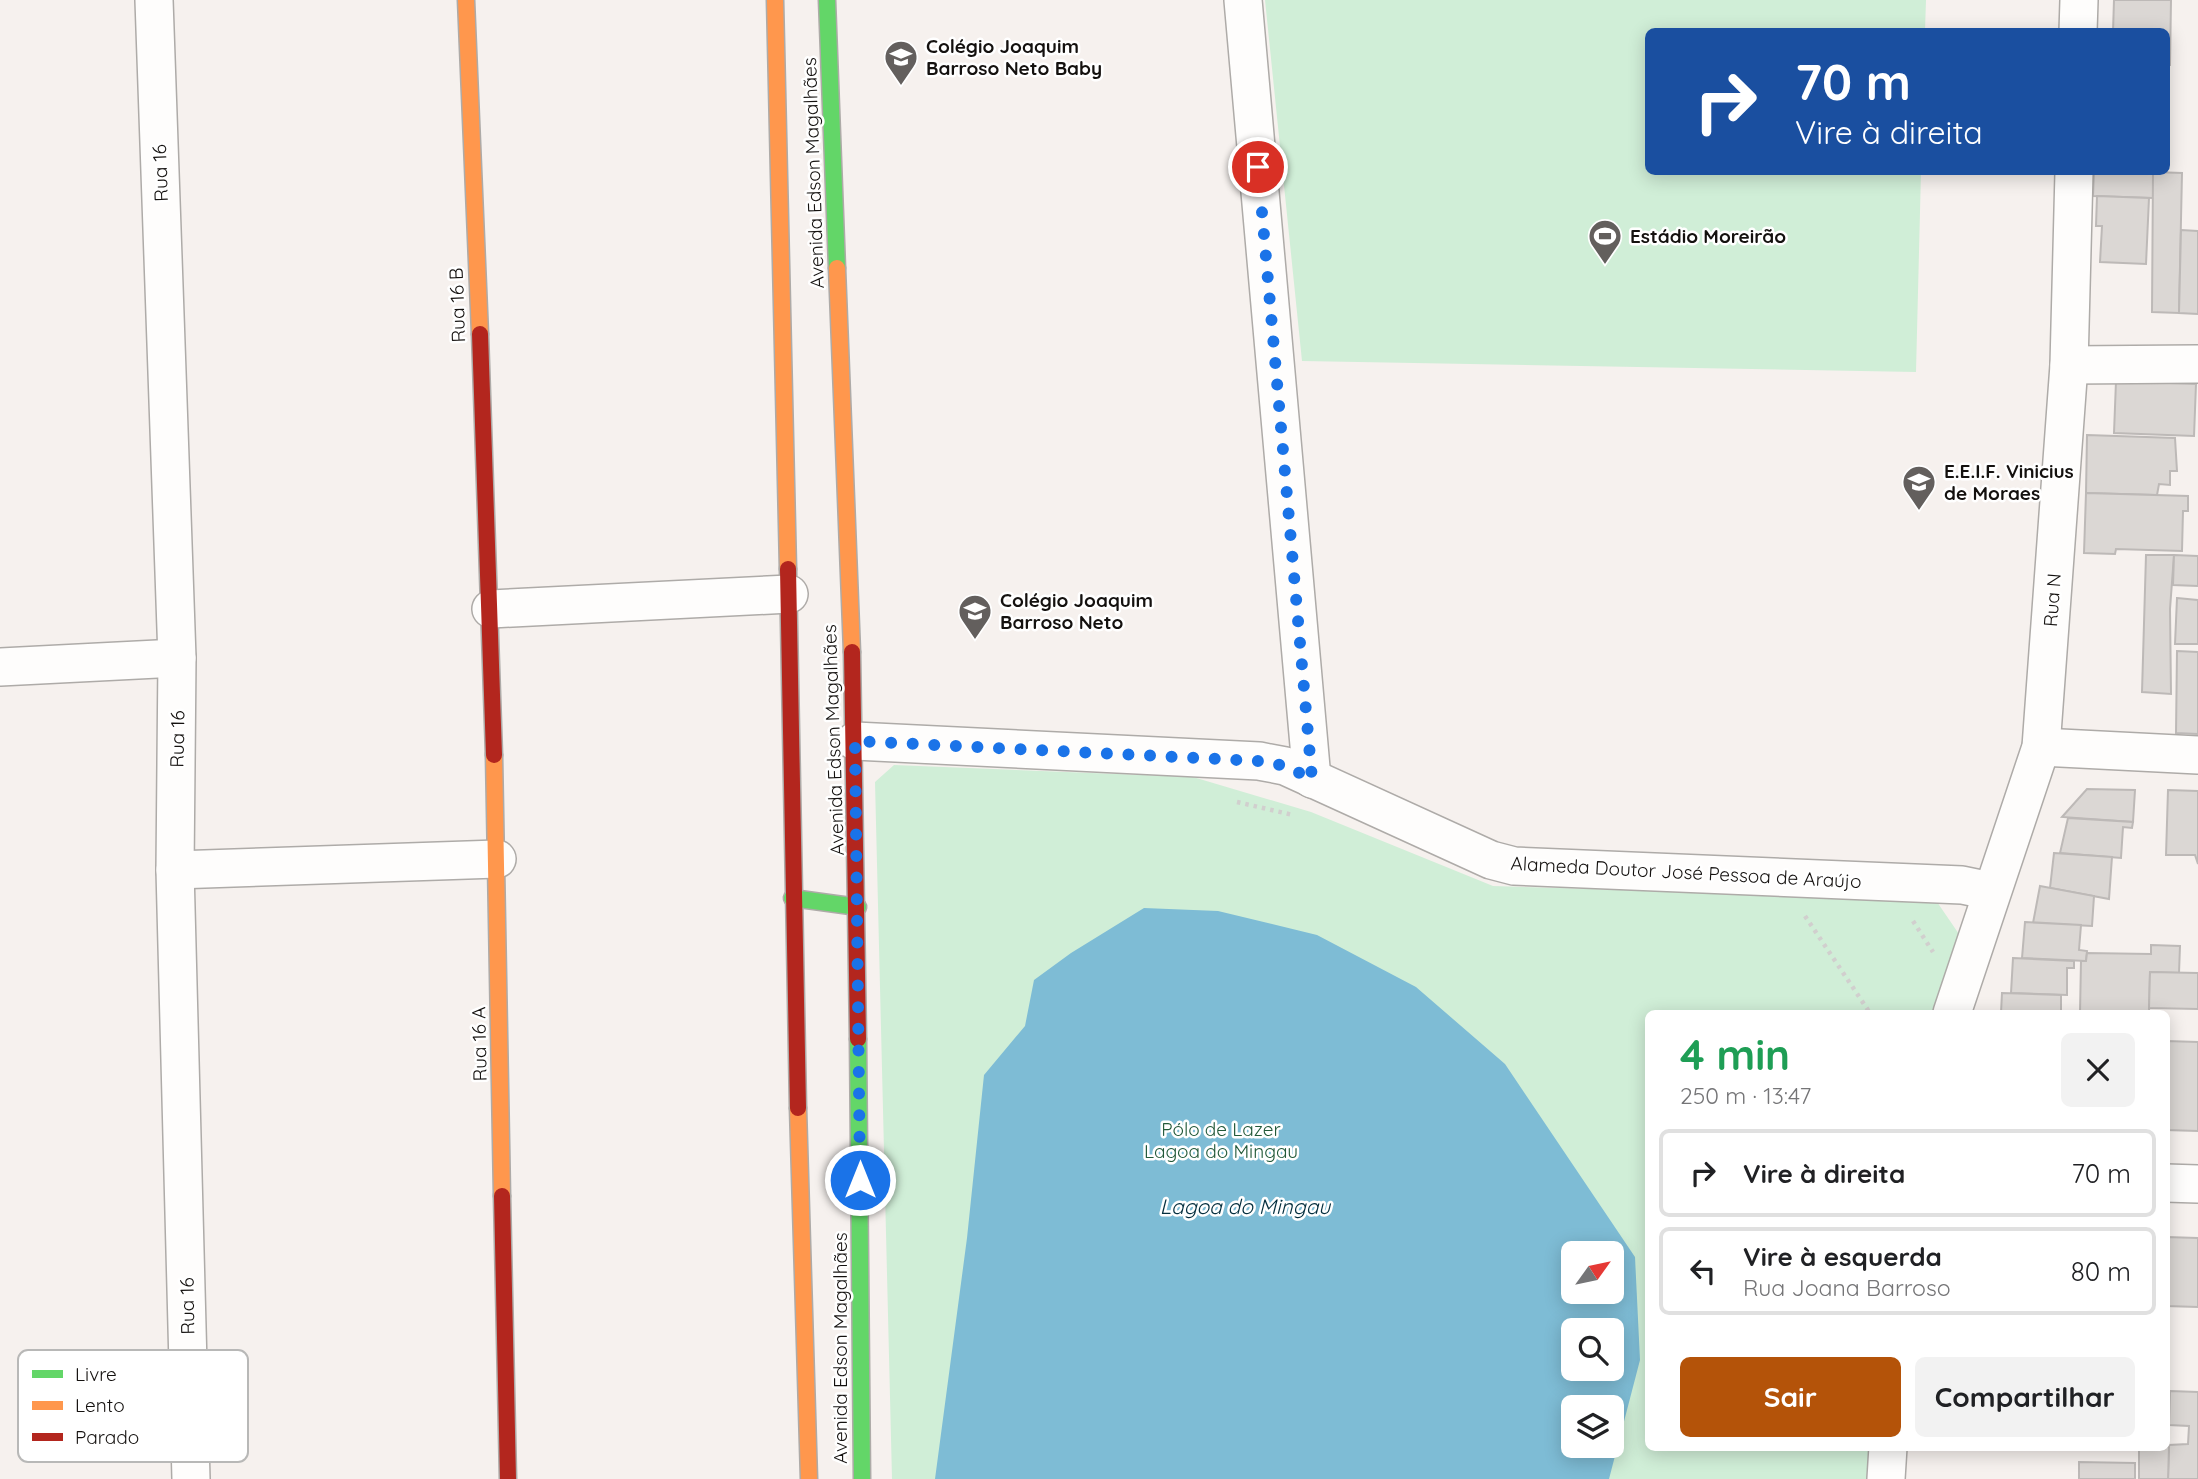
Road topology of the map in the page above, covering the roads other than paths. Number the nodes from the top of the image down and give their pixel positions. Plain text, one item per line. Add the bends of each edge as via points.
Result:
1 (154, 0) edge
2 (466, 0) edge
3 (775, 0) edge
4 (827, 0) edge
5 (1243, 0) edge
6 (2079, 0) edge
7 (2078, 28) edge
8 (2074, 175) edge
9 (2198, 364) edge
10 (2069, 365) junction
11 (789, 594) junction
12 (491, 609) junction
13 (177, 657) junction
14 (0, 667) edge
15 (855, 741) junction
16 (2041, 747) junction
17 (2198, 755) edge
18 (1312, 779) junction
19 (497, 859) junction
20 (175, 870) junction
21 (1991, 891) junction
22 (792, 898) junction
23 (858, 907) junction
24 (1953, 1010) edge
25 (2170, 1183) edge
26 (2198, 1184) edge
27 (188, 1350) edge
28 (1888, 1451) edge
29 (508, 1479) edge
30 (809, 1479) edge
31 (862, 1479) edge
32 (1886, 1479) edge

1 - 13 street, Rua 16
2 - 12 street, Rua 16 B
3 - 11 street, Avenida Edson Magalhães
4 - 15 street, Avenida Edson Magalhães
5 - 18 street
6 - 7 street
8 - 10 street, Rua N
9 - 10 street
10 - 16 street, Rua N
11 - 12 street
11 - 22 street, Avenida Edson Magalhães
12 - 19 street, Rua 16 A
13 - 14 street
13 - 20 street, Rua 16
15 - 18 street, Alameda Doutor José Pessoa de Araújo via 1259,761 1285,766
15 - 23 street, Avenida Edson Magalhães
16 - 17 street
16 - 21 street, Rua N
18 - 21 street, Alameda Doutor José Pessoa de Araújo via 1491,860 1514,866 1962,885
19 - 20 street
19 - 29 street, Rua 16 A
20 - 27 street, Rua 16
21 - 24 street, Rua N
22 - 23 street
22 - 30 street, Avenida Edson Magalhães
23 - 31 street, Avenida Edson Magalhães
25 - 26 street
28 - 32 street

